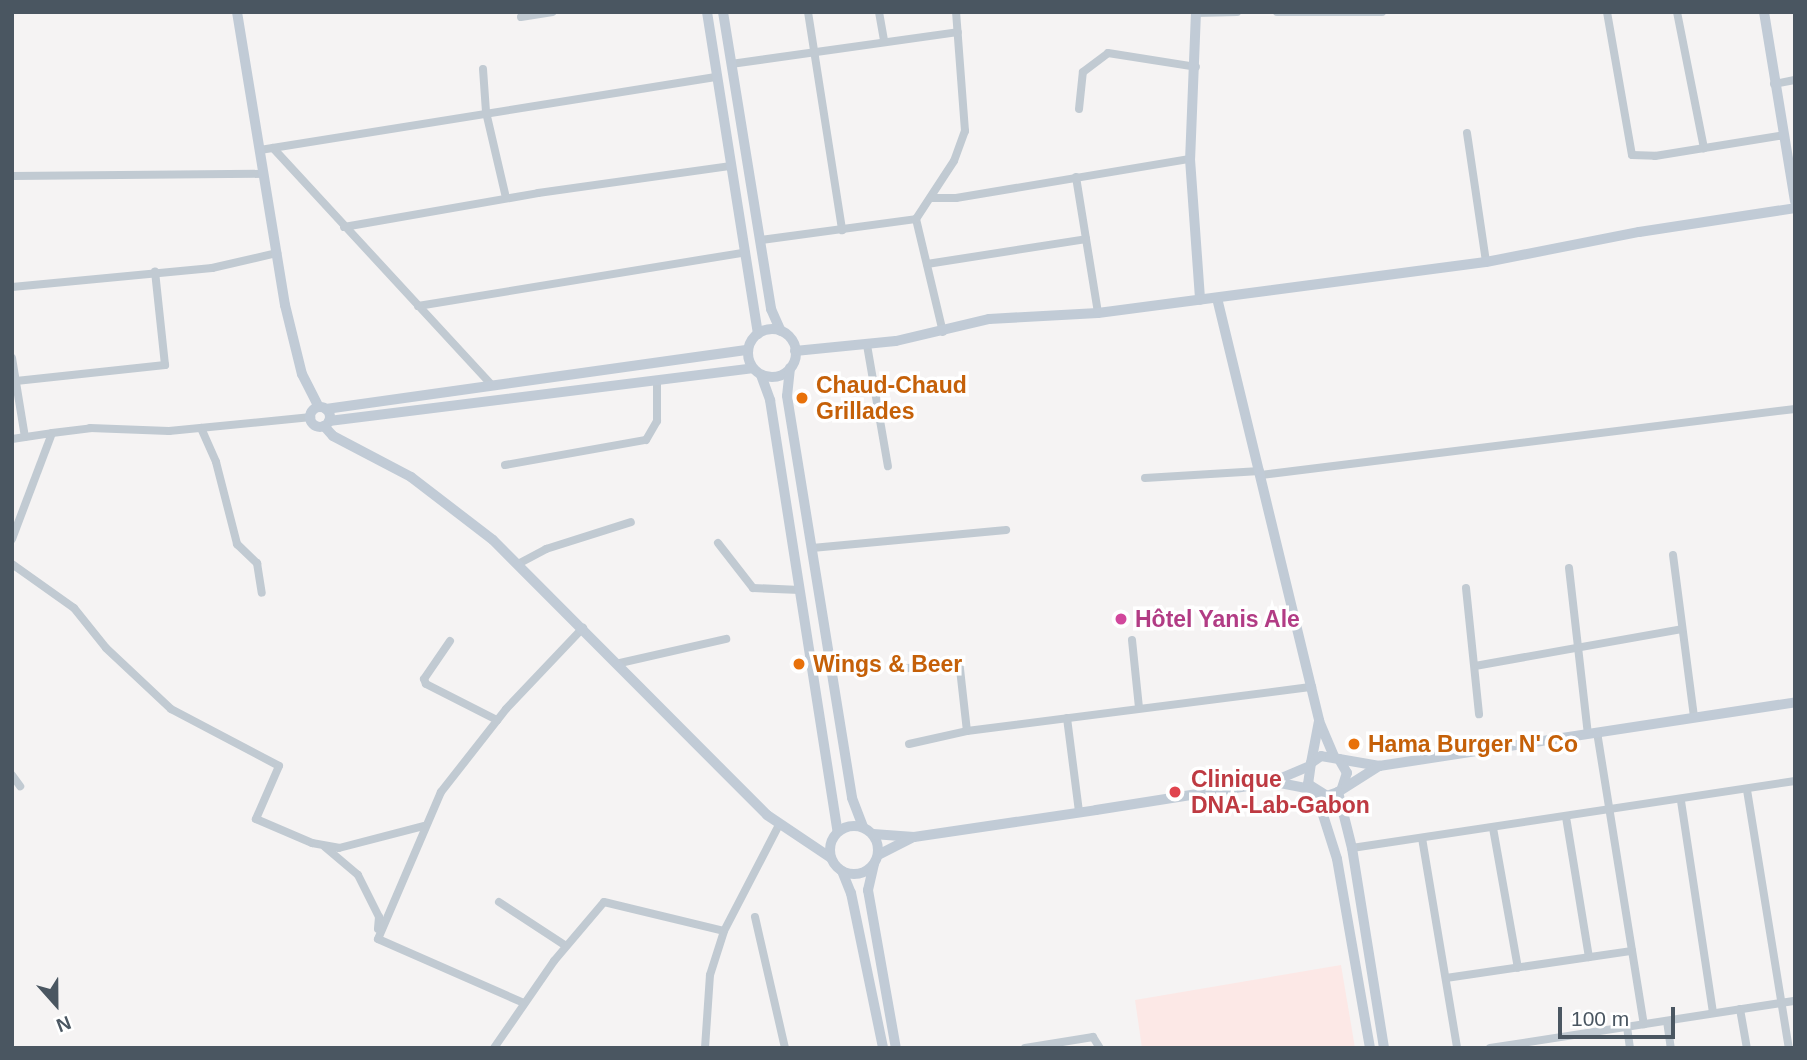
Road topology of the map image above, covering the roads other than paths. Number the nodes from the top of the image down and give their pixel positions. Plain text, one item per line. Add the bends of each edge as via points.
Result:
1 (237, 12) edge
2 (553, 12) edge
3 (706, 12) edge
4 (723, 12) edge
5 (808, 12) edge
6 (879, 12) edge
7 (956, 12) edge
8 (1237, 12) edge
9 (1277, 12) edge
10 (1382, 12) edge
11 (1607, 12) edge
12 (1678, 12) edge
13 (1764, 12) edge
14 (1196, 13) edge
15 (521, 17) dead end
16 (958, 32) junction
17 (884, 41) junction
18 (813, 50) junction
19 (731, 64) junction
20 (1196, 68) junction
21 (483, 69) dead end
22 (717, 77) junction
23 (1795, 80) edge
24 (1774, 84) junction
25 (1079, 109) dead end
26 (486, 112) junction
27 (1467, 133) dead end
28 (1784, 135) junction
29 (274, 148) junction
30 (1704, 148) junction
31 (260, 150) junction
32 (1190, 159) junction
33 (731, 166) junction
34 (264, 174) junction
35 (12, 176) edge
36 (1076, 177) junction
37 (506, 198) junction
38 (931, 198) junction
39 (1795, 201) edge
40 (1795, 208) edge
41 (916, 219) junction
42 (344, 227) junction
43 (842, 230) junction
44 (1086, 239) junction
45 (761, 240) junction
46 (746, 252) junction
47 (277, 253) junction
48 (1486, 262) junction
49 (927, 264) junction
50 (155, 272) junction
51 (12, 286) edge
52 (1217, 298) junction
53 (1200, 300) junction
54 (418, 306) junction
55 (1098, 313) junction
56 (781, 331) junction
57 (943, 332) junction
58 (758, 334) junction
59 (867, 345) junction
60 (748, 350) junction
61 (796, 351) junction
62 (12, 358) edge
63 (790, 368) junction
64 (757, 371) junction
65 (657, 380) junction
66 (16, 381) junction
67 (491, 384) junction
68 (323, 408) junction
69 (1795, 409) edge
70 (311, 417) junction
71 (326, 424) junction
72 (201, 428) junction
73 (52, 433) junction
74 (25, 437) junction
75 (12, 439) edge
76 (505, 465) dead end
77 (888, 466) dead end
78 (1261, 473) junction
79 (1144, 478) dead end
80 (632, 522) dead end
81 (1006, 530) dead end
82 (12, 539) edge
83 (718, 543) dead end
84 (812, 548) junction
85 (1673, 555) dead end
86 (12, 564) edge
87 (518, 564) junction
88 (1569, 568) dead end
89 (1466, 589) dead end
90 (800, 590) junction
91 (262, 593) dead end
92 (583, 628) junction
93 (1682, 629) junction
94 (726, 639) dead end
95 (1132, 640) dead end
96 (450, 641) dead end
97 (1578, 647) junction
98 (620, 663) junction
99 (1475, 666) junction
100 (896, 670) dead end
101 (1312, 687) junction
102 (1795, 702) edge
103 (1139, 708) junction
104 (1479, 714) dead end
105 (1067, 718) junction
106 (1694, 718) junction
107 (496, 720) junction
108 (1319, 721) junction
109 (967, 731) junction
110 (1592, 733) junction
111 (909, 744) dead end
112 (1337, 758) junction
113 (1310, 765) junction
114 (1379, 766) junction
115 (12, 775) edge
116 (1272, 782) junction
117 (1795, 782) edge
118 (20, 786) dead end
119 (1340, 790) junction
120 (1747, 790) junction
121 (1314, 791) junction
122 (1681, 801) junction
123 (1610, 811) junction
124 (1079, 812) junction
125 (1566, 817) junction
126 (779, 825) junction
127 (424, 826) junction
128 (1493, 828) junction
129 (868, 831) junction
130 (838, 832) junction
131 (914, 837) junction
132 (1422, 838) junction
133 (325, 847) junction
134 (1352, 848) junction
135 (831, 858) junction
136 (876, 859) junction
137 (842, 871) junction
138 (499, 902) dead end
139 (755, 917) dead end
140 (724, 931) junction
141 (378, 939) junction
142 (566, 946) junction
143 (1632, 950) junction
144 (1589, 957) junction
145 (1518, 968) junction
146 (1446, 978) junction
147 (1795, 1001) edge
148 (524, 1003) junction
149 (1781, 1003) junction
150 (1740, 1009) junction
151 (1713, 1013) junction
152 (1667, 1021) junction
153 (1644, 1024) junction
154 (1627, 1027) junction
155 (1552, 1038) junction
156 (494, 1048) edge
157 (705, 1048) edge
158 (785, 1048) edge
159 (883, 1048) edge
160 (896, 1048) edge
161 (1025, 1048) edge
162 (1100, 1048) edge
163 (1370, 1048) edge
164 (1384, 1048) edge
165 (1457, 1048) edge
166 (1490, 1048) edge
167 (1553, 1048) edge
168 (1630, 1048) edge
169 (1671, 1048) edge
170 (1747, 1048) edge
171 (1789, 1048) edge

1 - 31 street
2 - 15 street
3 - 22 street
4 - 19 street
5 - 18 street
6 - 17 street
7 - 16 street
8 - 14 street
9 - 10 street
11 - 30 street via 1632,155
12 - 30 street
13 - 24 street
14 - 20 street
16 - 17 street
16 - 38 street via 965,131 954,161
17 - 18 street
18 - 19 street
18 - 43 street
19 - 45 street
20 - 25 street via 1108,53 1083,72
20 - 32 street
21 - 26 street
22 - 26 street
22 - 33 street
23 - 24 street
24 - 28 street
26 - 29 street
26 - 37 street
27 - 48 street
28 - 30 street
28 - 39 street
29 - 31 street
29 - 42 street
31 - 34 street
32 - 36 street
32 - 53 street
33 - 37 street
33 - 46 street
34 - 35 street
34 - 47 street
36 - 38 street via 956,198
36 - 44 street
37 - 42 street
38 - 41 street
40 - 48 street
41 - 43 street
41 - 49 street
42 - 54 street
43 - 45 street
44 - 49 street
44 - 55 street
45 - 56 street via 771,309
46 - 54 street
46 - 58 street
47 - 50 street via 212,268
47 - 68 street via 299,363
48 - 52 street
49 - 57 street
50 - 51 street
50 - 66 street via 165,365
52 - 53 street
52 - 78 street
53 - 55 street
54 - 67 street
55 - 57 street via 989,319
56 - 58 street
56 - 61 street
57 - 59 street
58 - 60 street
59 - 61 street
59 - 77 street
60 - 64 street
60 - 67 street
61 - 63 street
62 - 66 street
63 - 64 street via 777,377
63 - 84 street via 787,396
64 - 65 street
64 - 90 street via 770,400
65 - 71 street
65 - 76 street via 657,421 646,440
66 - 74 street
67 - 68 street
68 - 70 street
68 - 71 street
69 - 78 street
70 - 71 street via 313,424
70 - 72 street
71 - 87 street via 333,436 411,477 460,512
72 - 73 street via 137,432 90,428
72 - 91 street via 216,462 237,544 257,563
73 - 74 street
73 - 82 street
74 - 75 street
78 - 79 street
78 - 101 street
80 - 87 street via 546,549
81 - 84 street
83 - 90 street via 753,588
84 - 129 street via 852,798
85 - 93 street
86 - 133 street via 74,608 106,648 171,709 279,766 256,819
87 - 92 street
88 - 97 street
89 - 99 street
90 - 130 street
92 - 98 street
92 - 107 street
93 - 97 street
93 - 106 street
94 - 98 street
95 - 103 street
96 - 107 street via 424,679 426,684
97 - 99 street
97 - 110 street
98 - 126 street
99 - 104 street
100 - 109 street via 959,660
101 - 103 street
101 - 108 street
102 - 106 street
103 - 105 street
105 - 109 street
105 - 124 street
106 - 110 street
107 - 127 street via 441,792
108 - 112 street
108 - 113 street
109 - 111 street
110 - 114 street
110 - 123 street
112 - 113 street via 1321,756
112 - 114 street
112 - 119 street via 1347,773
113 - 116 street
113 - 121 street
114 - 119 street
115 - 118 street
116 - 121 street
116 - 124 street
117 - 120 street
119 - 121 street
119 - 134 street
120 - 122 street
120 - 149 street
121 - 163 street via 1337,859
122 - 123 street
122 - 151 street
123 - 125 street
123 - 143 street
124 - 131 street
125 - 128 street
125 - 144 street
126 - 135 street
126 - 140 street
127 - 133 street via 351,846
127 - 141 street
128 - 132 street
128 - 145 street
129 - 130 street
129 - 131 street
129 - 136 street
130 - 135 street via 831,844
131 - 136 street
132 - 134 street
132 - 146 street
133 - 141 street via 358,875 379,917
134 - 164 street
135 - 137 street
136 - 137 street via 858,874
136 - 160 street via 868,890
137 - 159 street via 851,892
138 - 142 street
139 - 158 street
140 - 142 street via 607,901
140 - 157 street via 710,975
141 - 148 street
142 - 148 street
143 - 144 street
143 - 153 street
144 - 145 street
145 - 146 street
146 - 165 street
147 - 149 street
148 - 156 street
149 - 150 street
149 - 171 street
150 - 151 street
150 - 170 street
151 - 152 street
152 - 153 street
152 - 169 street
153 - 154 street
154 - 155 street
154 - 168 street
155 - 166 street
155 - 167 street
161 - 162 street via 1093,1037

